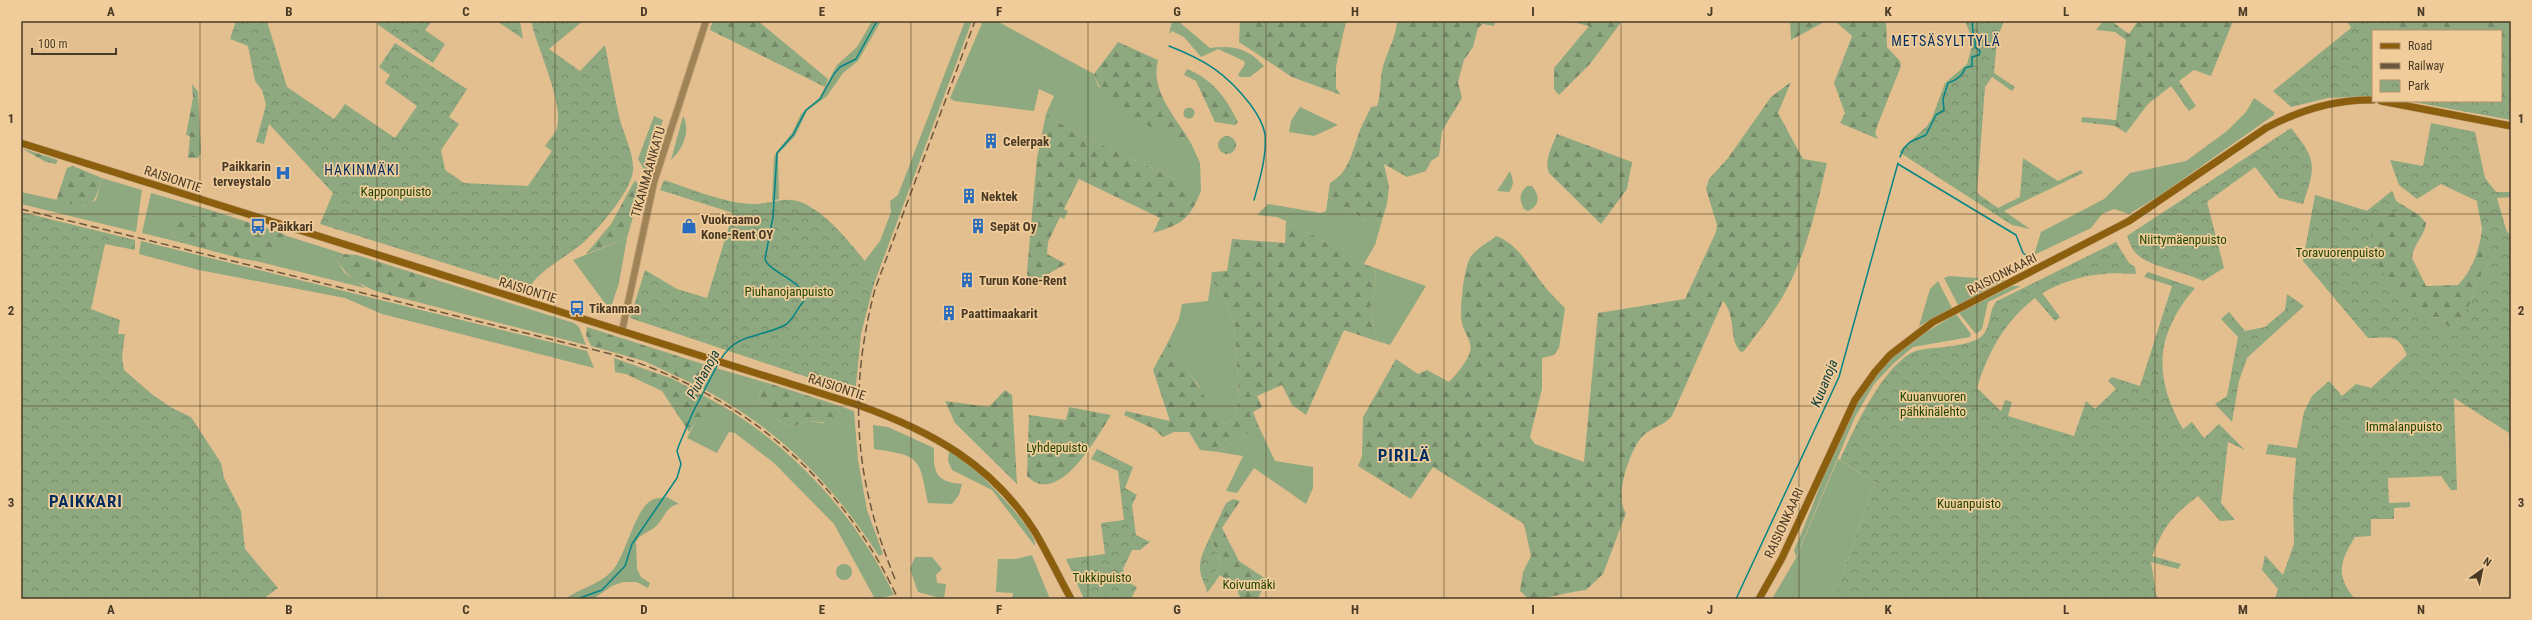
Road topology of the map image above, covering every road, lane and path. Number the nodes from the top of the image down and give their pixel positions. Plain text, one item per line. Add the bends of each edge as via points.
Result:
1 (706, 21) edge
2 (2372, 100) edge
3 (2386, 102) edge
4 (2511, 126) edge
5 (21, 143) edge
6 (622, 332) junction
7 (1071, 599) edge
8 (1760, 599) edge

1 - 6 street, TIKANMAANKATU via 654,182
2 - 8 main road, RAISIONKAARI via 2323,105 2284,119 2246,140 2129,221 1933,322 1903,343 1875,372 1855,400 1788,545
3 - 4 main road
5 - 6 main road, RAISIONTIE
6 - 7 main road, RAISIONTIE via 897,419 930,434 962,454 997,486 1026,520

